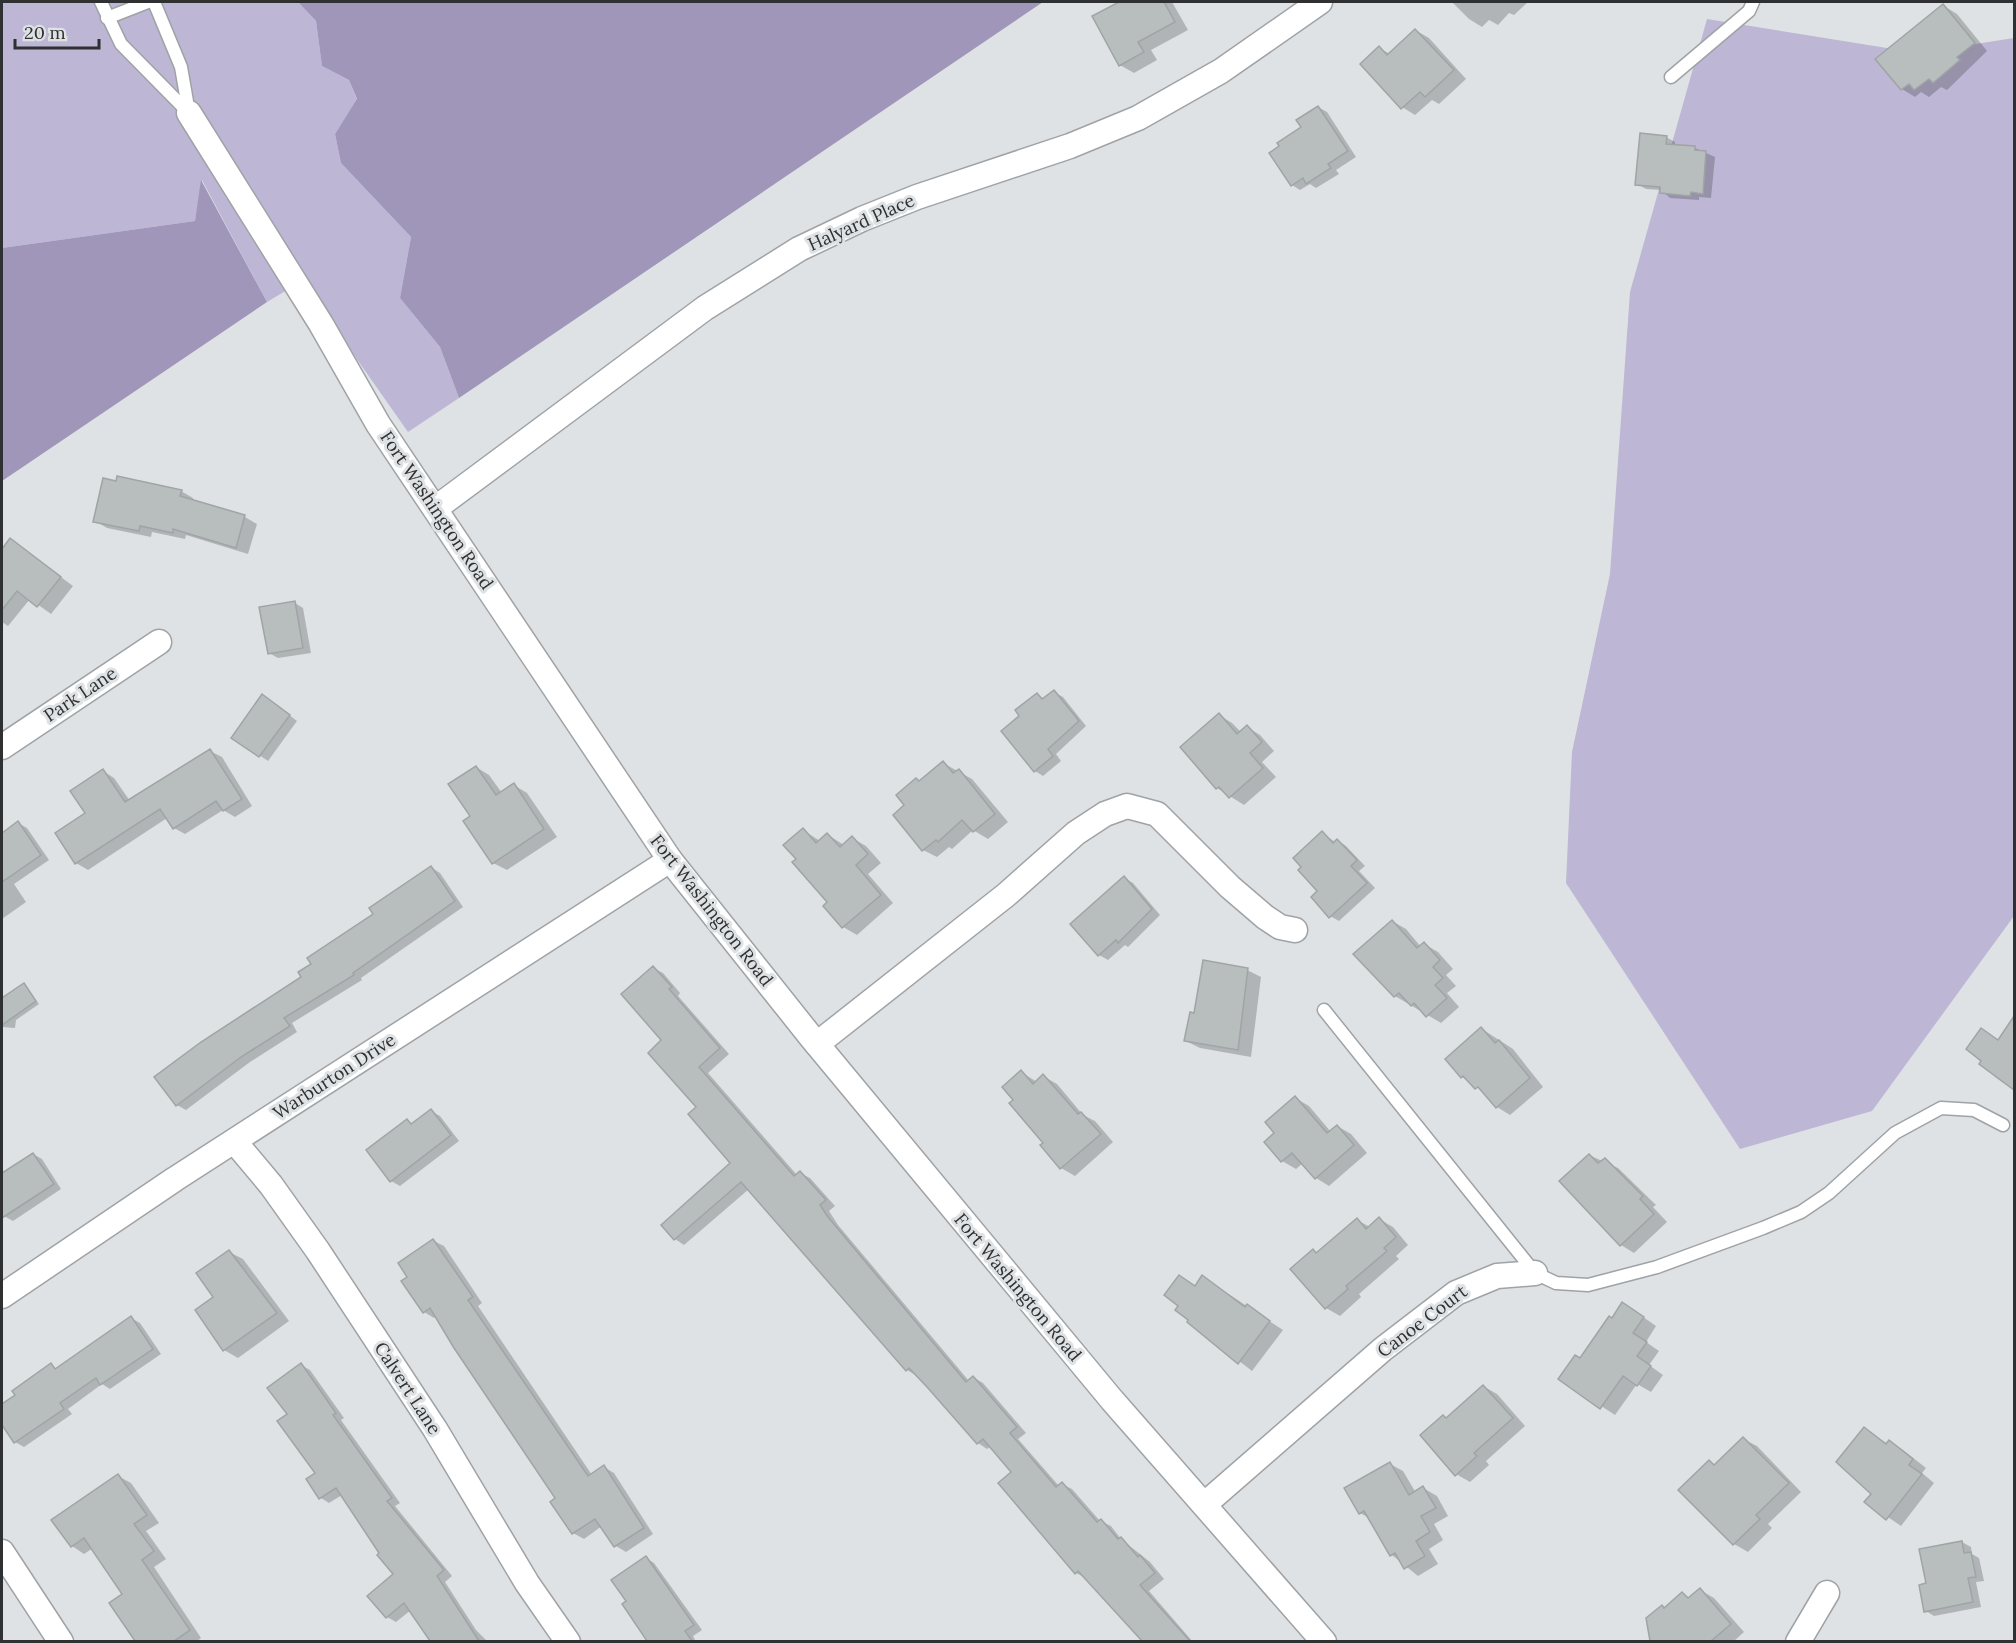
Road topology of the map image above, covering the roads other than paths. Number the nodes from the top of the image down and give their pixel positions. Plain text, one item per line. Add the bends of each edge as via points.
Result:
1 (101, 2) edge
2 (148, 2) edge
3 (154, 2) edge
4 (1320, 2) edge
5 (1754, 2) edge
6 (107, 18) junction
7 (1671, 77) dead end
8 (189, 113) junction
9 (436, 508) junction
10 (159, 642) dead end
11 (2, 747) edge
12 (670, 860) junction
13 (1295, 930) dead end
14 (1324, 1010) dead end
15 (817, 1044) junction
16 (2003, 1125) dead end
17 (235, 1142) junction
18 (1535, 1273) junction
19 (2, 1296) edge
20 (1205, 1503) junction
21 (2, 1552) edge
22 (1827, 1593) dead end
23 (61, 1641) edge
24 (568, 1641) edge
25 (1324, 1641) edge
26 (1798, 1641) edge

1 - 6 lane, Fort Washington Road
2 - 6 lane
3 - 8 lane, Fort Washington Road via 181,67
4 - 9 street, Halyard Place via 1221,71 1138,118 1070,147 917,196 799,249 705,308
5 - 7 lane via 1749,11
6 - 8 lane, Fort Washington Road via 121,44
8 - 9 street, Fort Washington Road via 321,324 378,424
9 - 12 street, Fort Washington Road
10 - 11 street, Park Lane
12 - 15 street, Fort Washington Road
12 - 17 street, Warburton Drive
13 - 15 street via 1280,927 1265,917 1156,814 1127,806 1105,814 1076,833
14 - 18 lane
15 - 20 street, Fort Washington Road via 1112,1400
16 - 18 lane via 1974,1110 1941,1108 1895,1133 1801,1212 1763,1228 1657,1267 1588,1285 1556,1282
17 - 19 street, Warburton Drive
17 - 24 street, Calvert Lane via 318,1251
18 - 20 street, Canoe Court via 1497,1276 1456,1293 1383,1349
20 - 25 street, Fort Washington Road
21 - 23 street
22 - 26 street

